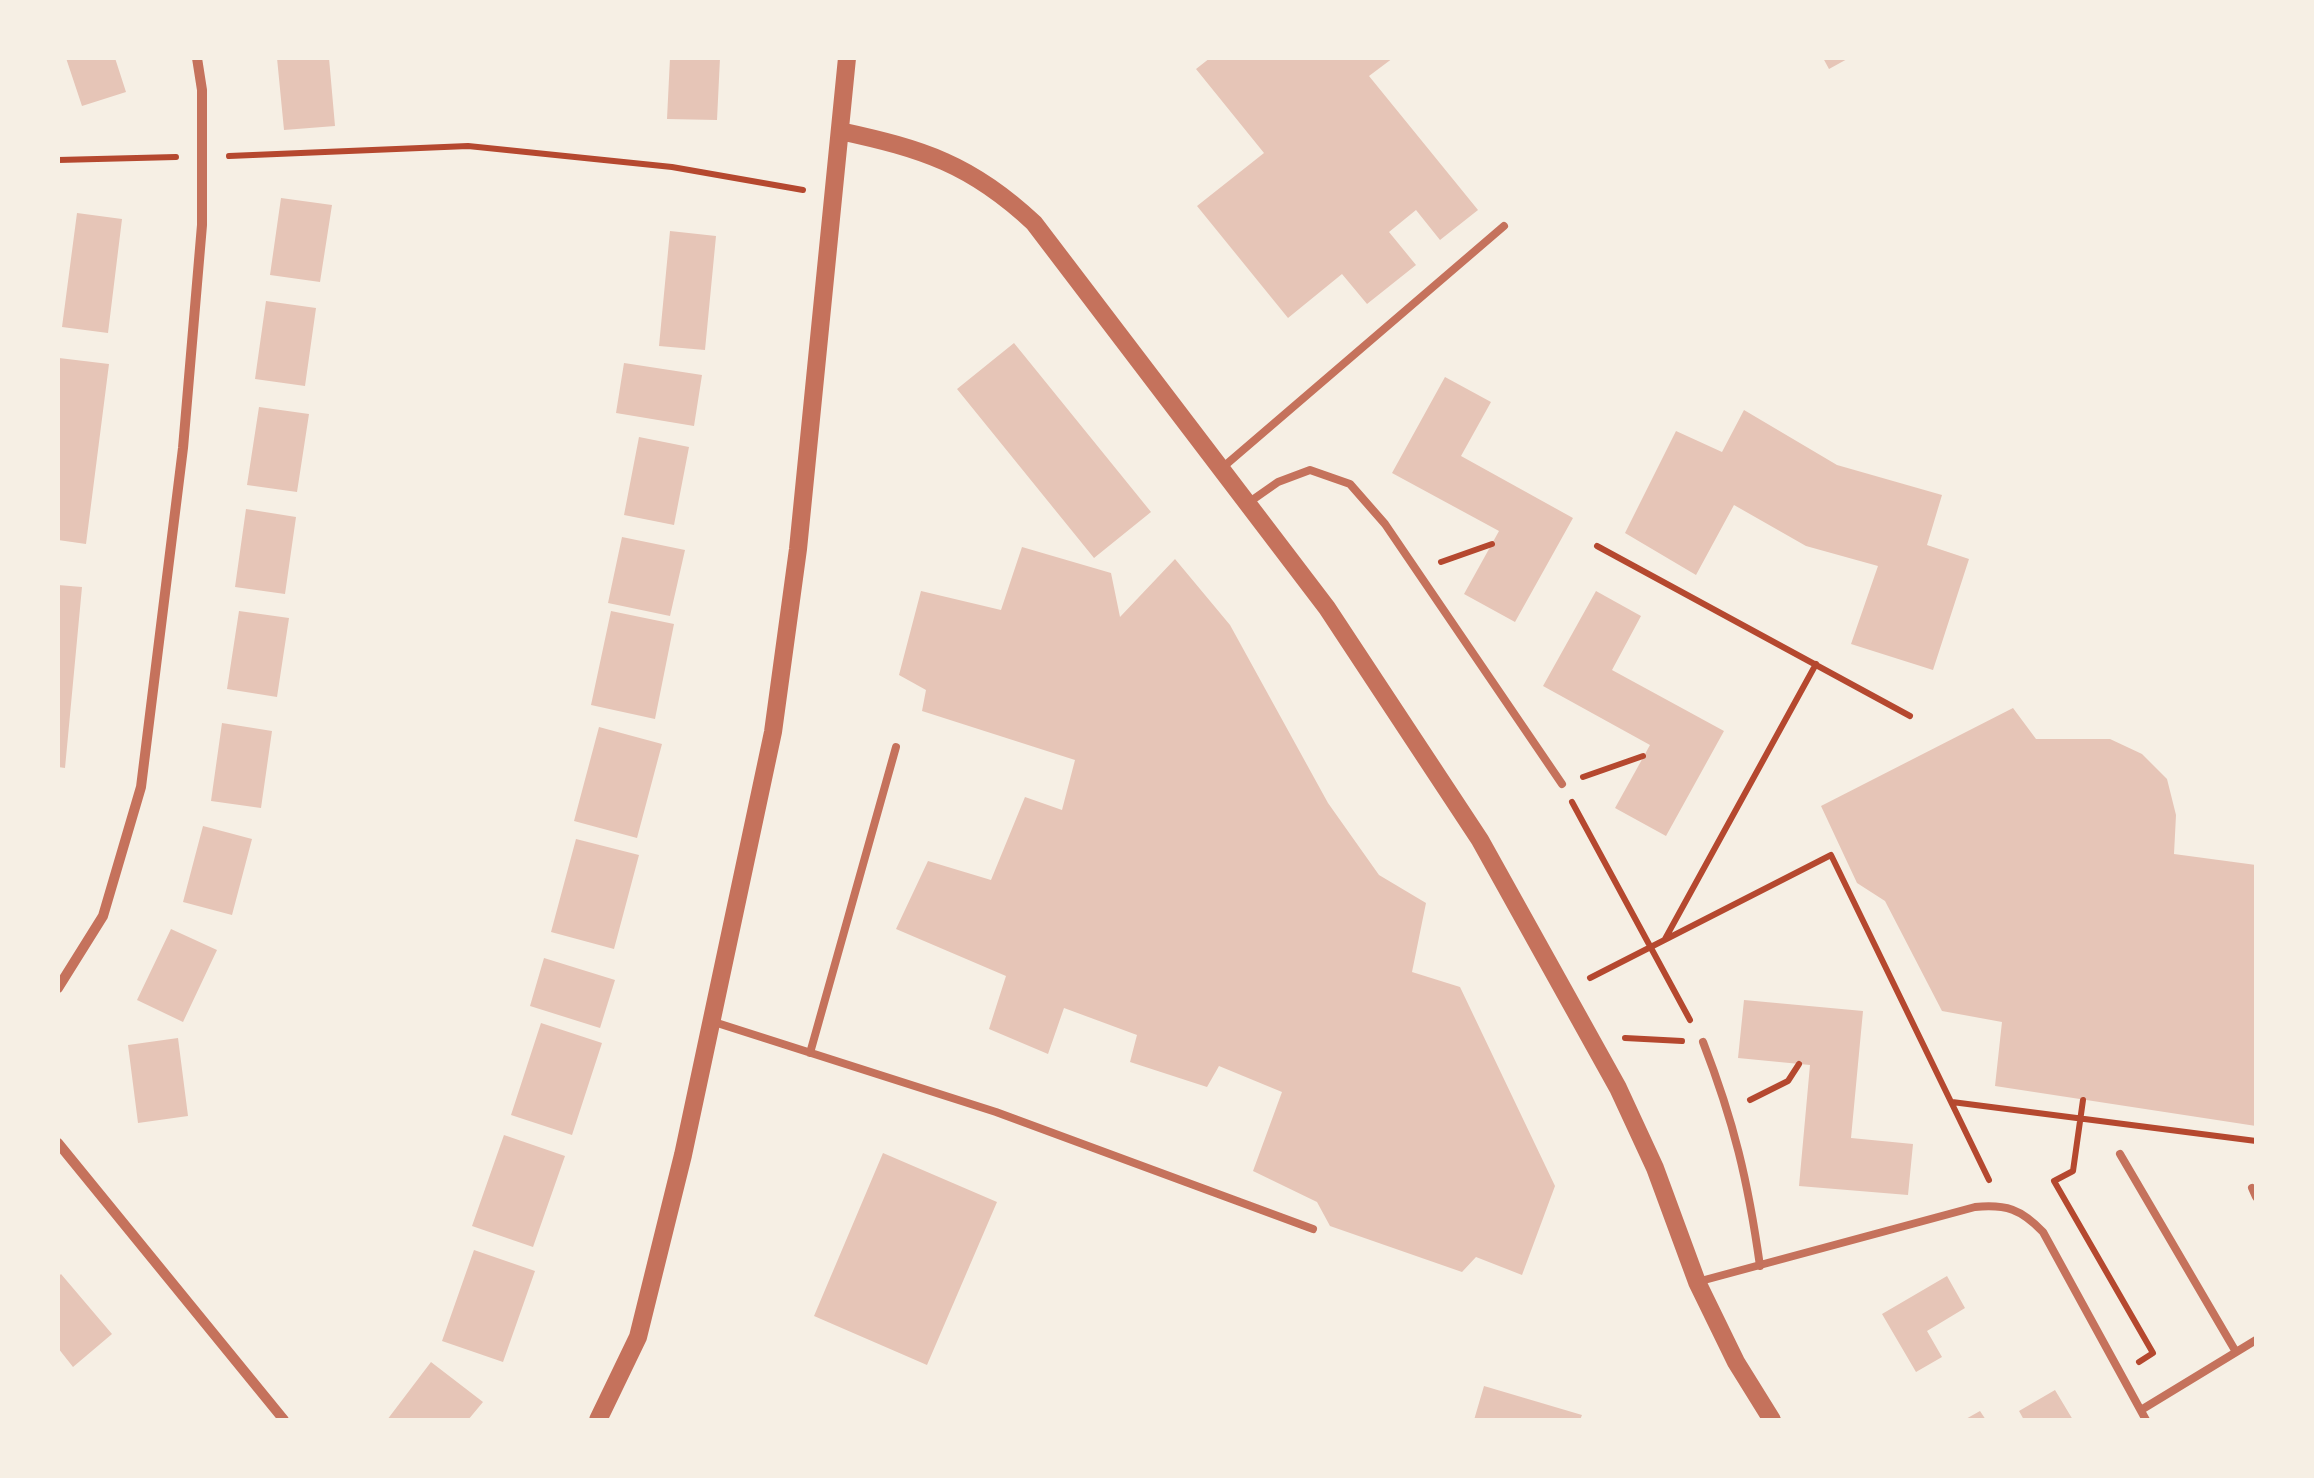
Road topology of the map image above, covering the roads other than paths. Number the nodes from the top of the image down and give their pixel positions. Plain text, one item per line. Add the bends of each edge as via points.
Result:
1 (197, 58) edge
2 (847, 58) edge
3 (840, 131) junction
4 (1504, 226) dead end
5 (1222, 468) junction
6 (1248, 502) junction
7 (896, 747) dead end
8 (1562, 784) road end
9 (58, 988) edge
10 (710, 1020) junction
11 (1703, 1042) road end
12 (810, 1054) junction
13 (58, 1143) edge
14 (2120, 1154) dead end
15 (1314, 1229) dead end
16 (1760, 1266) junction
17 (1697, 1282) junction
18 (2256, 1340) edge
19 (2236, 1352) junction
20 (2140, 1410) junction
21 (284, 1420) edge
22 (598, 1420) edge
23 (1772, 1420) edge
24 (2146, 1420) edge

1 - 9 street via 202,224 183,448 141,787 104,916
2 - 3 street
3 - 5 street via 917,148 996,188 1034,223
3 - 10 street via 773,732
4 - 5 lane
5 - 6 street
6 - 8 lane via 1310,470 1350,484
6 - 17 street via 1406,722 1566,989 1655,1168
7 - 12 lane
10 - 12 lane
10 - 22 street via 638,1336
11 - 16 lane via 1749,1181
12 - 15 lane via 996,1112
13 - 21 street
14 - 19 lane
16 - 17 lane
16 - 20 lane via 1974,1207 2000,1205 2025,1213 2043,1232
17 - 23 street
18 - 19 lane
19 - 20 lane
20 - 24 lane

